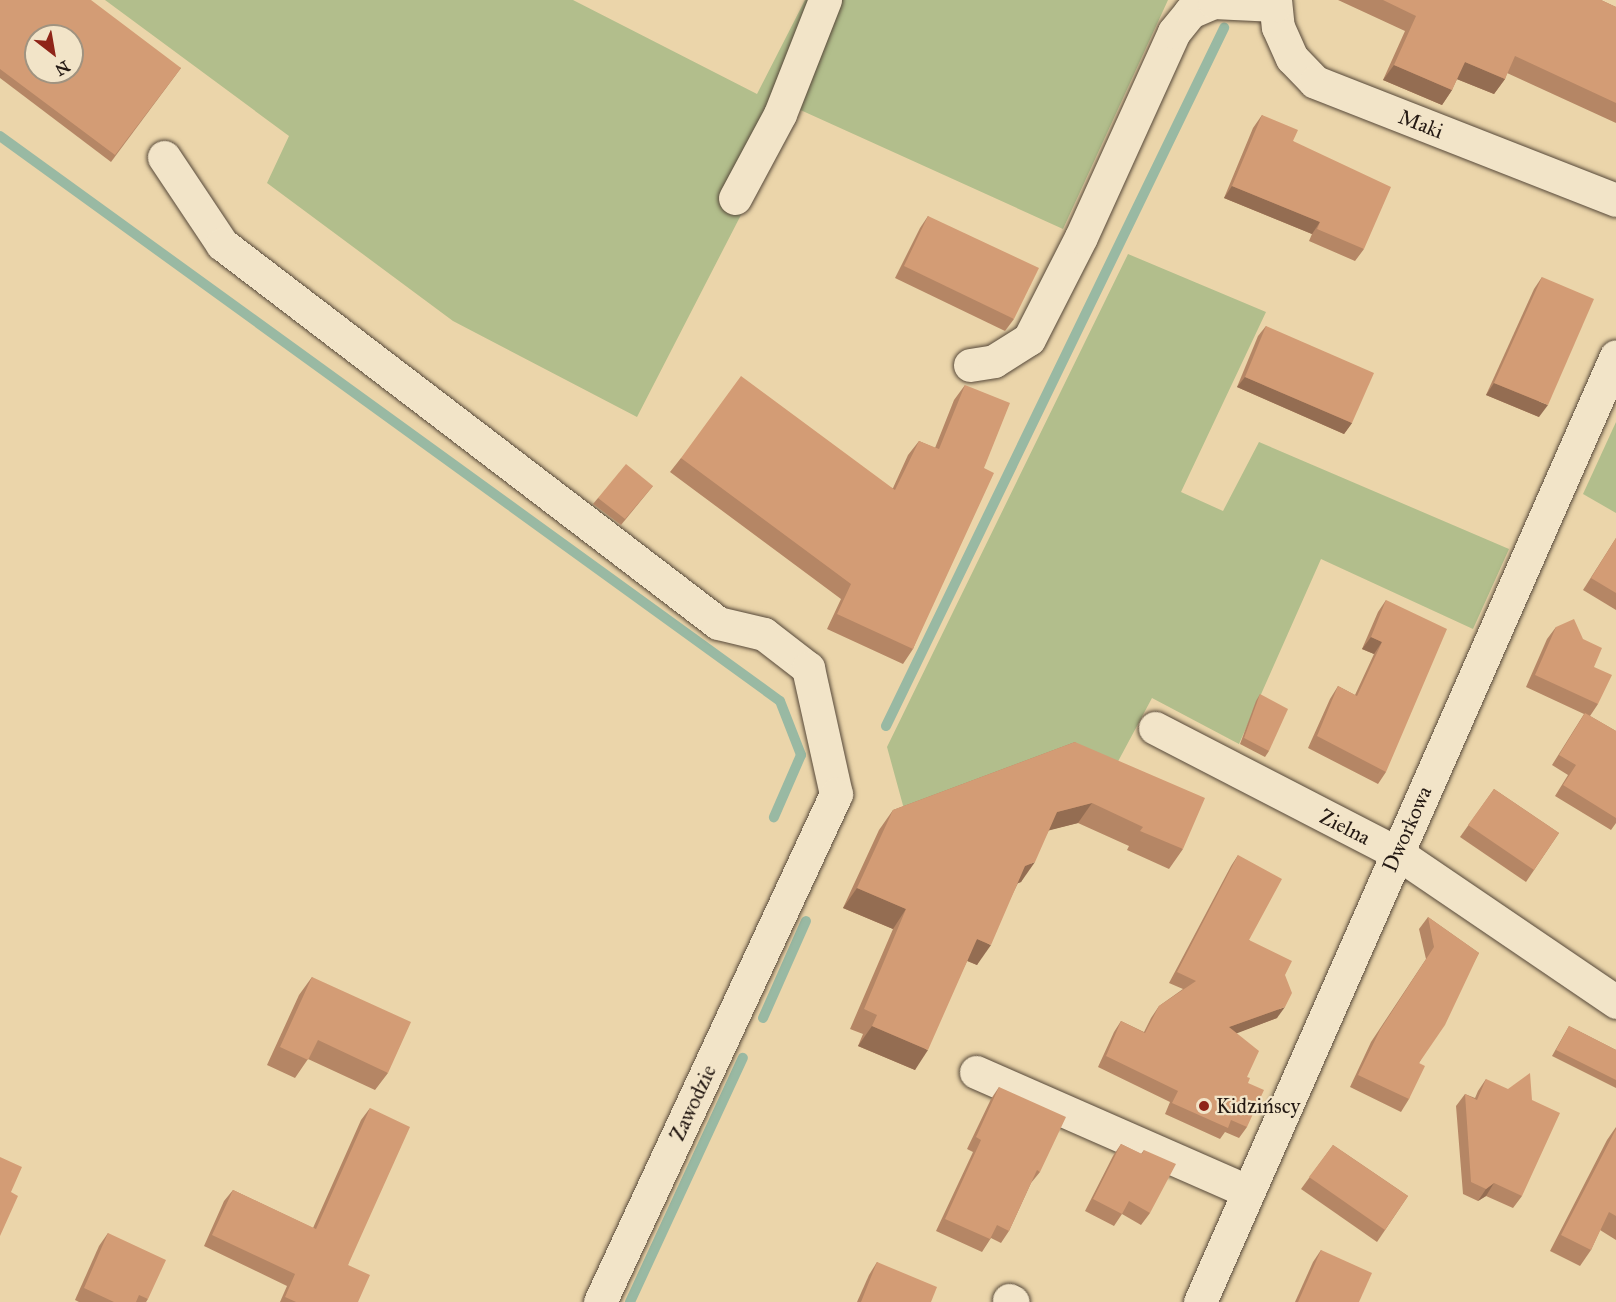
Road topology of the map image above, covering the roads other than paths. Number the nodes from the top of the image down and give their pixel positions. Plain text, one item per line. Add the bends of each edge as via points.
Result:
1 (825, 0) edge
2 (1275, 2) edge
3 (164, 157) dead end
4 (735, 198) dead end
5 (1616, 200) edge
6 (1616, 356) edge
7 (970, 365) dead end
8 (1155, 728) dead end
9 (1397, 853) junction
10 (1616, 1002) edge
11 (976, 1072) dead end
12 (1247, 1191) junction
13 (600, 1302) edge
14 (1200, 1302) edge

1 - 4 street via 780,114
2 - 5 street, Maki via 1278,27 1292,58 1315,82
2 - 7 street via 1214,2 1190,12 1174,32 1081,237 1029,339 994,361
3 - 13 street, Zawodzie via 222,244 718,623 764,634 808,668 836,794
6 - 9 street, Dworkowa
8 - 9 street, Zielna
9 - 10 street, Zielna
9 - 12 street, Dworkowa
11 - 12 street
12 - 14 street, Dworkowa

